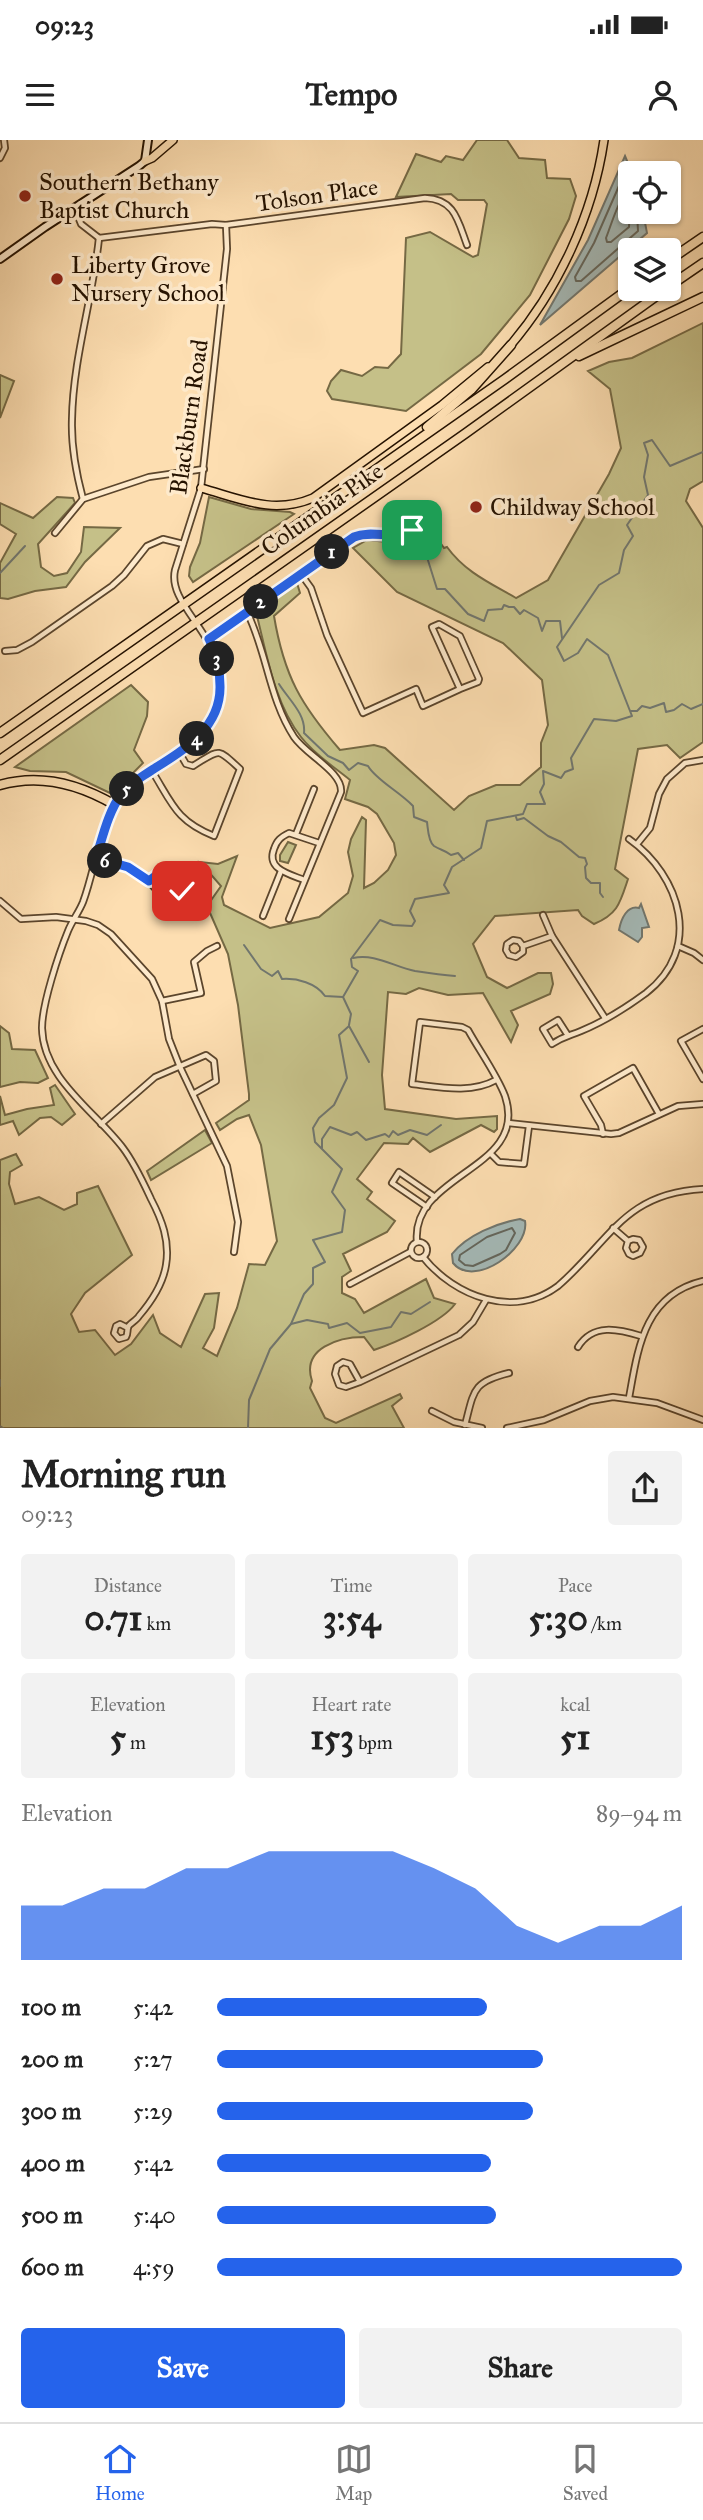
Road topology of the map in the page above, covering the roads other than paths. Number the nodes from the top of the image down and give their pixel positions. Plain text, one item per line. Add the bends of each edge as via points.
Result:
1 (4, 140) edge
2 (148, 140) edge
3 (173, 140) edge
4 (604, 140) edge
5 (0, 158) edge
6 (145, 161) junction
7 (75, 209) junction
8 (226, 225) junction
9 (703, 236) edge
10 (99, 238) junction
11 (467, 245) dead end
12 (681, 252) edge
13 (0, 259) edge
14 (703, 263) edge
15 (681, 278) edge
16 (618, 297) edge
17 (703, 297) edge
18 (649, 301) edge
19 (510, 345) junction
20 (549, 372) junction
21 (204, 469) junction
22 (368, 474) junction
23 (201, 488) junction
24 (83, 499) junction
25 (427, 510) dead end
26 (55, 533) dead end
27 (183, 544) junction
28 (301, 574) junction
29 (184, 604) junction
30 (247, 612) junction
31 (197, 623) junction
32 (209, 639) junction
33 (5, 651) dead end
34 (460, 690) junction
35 (0, 733) edge
36 (179, 752) junction
37 (0, 760) edge
38 (703, 760) edge
39 (152, 770) junction
40 (0, 785) edge
41 (314, 789) dead end
42 (115, 805) junction
43 (296, 834) junction
44 (629, 839) dead end
45 (319, 843) junction
46 (637, 844) junction
47 (96, 858) junction
48 (281, 871) junction
49 (304, 880) junction
50 (149, 881) junction
51 (0, 901) edge
52 (543, 915) dead end
53 (263, 916) dead end
54 (74, 919) junction
55 (289, 919) dead end
56 (552, 936) junction
57 (217, 946) dead end
58 (523, 946) dead end
59 (678, 946) junction
60 (703, 960) edge
61 (162, 1001) junction
62 (605, 1018) junction
63 (703, 1029) edge
64 (567, 1034) junction
65 (180, 1067) junction
66 (703, 1079) edge
67 (496, 1080) junction
68 (193, 1094) junction
69 (703, 1104) edge
70 (659, 1114) junction
71 (508, 1123) junction
72 (101, 1124) junction
73 (529, 1126) junction
74 (603, 1135) junction
75 (491, 1154) junction
76 (703, 1189) edge
77 (436, 1197) junction
78 (427, 1207) junction
79 (613, 1228) junction
80 (628, 1241) dead end
81 (417, 1242) junction
82 (234, 1252) dead end
83 (410, 1252) junction
84 (423, 1258) junction
85 (703, 1282) edge
86 (350, 1284) dead end
87 (486, 1300) junction
88 (128, 1328) dead end
89 (641, 1336) junction
90 (578, 1347) dead end
91 (509, 1373) dead end
92 (360, 1382) junction
93 (629, 1398) junction
94 (432, 1411) dead end
95 (703, 1420) edge
96 (465, 1425) junction
97 (482, 1428) edge
98 (507, 1428) edge

1 - 5 street
2 - 6 main road
3 - 6 main road
4 - 19 main road via 575,240 548,292
6 - 7 main road
7 - 10 street via 81,223
7 - 13 main road
8 - 10 street, Tolson Place
8 - 11 street, Tolson Place via 438,198 453,210
8 - 21 street, Blackburn Road
9 - 12 highway
10 - 24 street via 72,417
14 - 15 highway, Columbia Pike
16 - 22 highway, Columbia Pike
17 - 20 highway
18 - 20 highway, Columbia Pike
19 - 22 highway via 471,390
19 - 23 main road via 442,405 313,498 269,506
20 - 31 highway, Columbia Pike
21 - 23 street, Blackburn Road
21 - 24 street via 149,477
22 - 29 highway, Columbia Pike
23 - 27 street, Blackburn Road
24 - 26 street
25 - 28 street via 408,533 361,534
27 - 29 street, Blackburn Road via 173,582
27 - 33 street via 163,539 147,546 112,586 32,642
28 - 30 street
28 - 34 street via 363,713 416,689 423,706
29 - 31 street, Blackburn Road
29 - 35 highway, Columbia Pike
30 - 32 street
30 - 45 street via 286,724 299,744 341,784
31 - 32 street, Blackburn Road
31 - 37 highway, Columbia Pike
32 - 36 street, Blackburn Road via 219,671 218,705 203,733
34 - 34 street via 432,627 439,624 460,636 479,679
36 - 39 street, Blackburn Road
36 - 39 street via 186,764 193,766 219,751 240,769 214,836 184,821
38 - 46 street via 685,763 667,779 650,828
39 - 42 street, Blackburn Road via 128,787
40 - 42 highway via 27,780 60,782
41 - 43 street
42 - 47 street, Blackburn Road
43 - 45 street
43 - 48 street via 282,836 272,852
44 - 46 street
45 - 49 street
46 - 59 street via 663,873 677,899
47 - 50 street via 128,867
47 - 54 street, Blackburn Road
48 - 49 street
48 - 53 street
49 - 55 street
50 - 50 street via 166,874 182,891 169,903
51 - 54 street via 21,919
52 - 56 street
54 - 61 street via 111,934 152,979
54 - 72 street, Blackburn Road via 44,1011 43,1038 57,1073
56 - 58 street
56 - 62 street
57 - 61 street via 194,962 201,993
59 - 60 street
59 - 62 street via 656,985
61 - 65 street
62 - 64 street
63 - 66 street via 681,1041
64 - 64 street via 558,1020 543,1029 552,1044
65 - 68 street
65 - 68 street via 206,1055 214,1061 216,1081
65 - 72 street via 155,1077
67 - 67 street via 465,1028 420,1023 412,1084 476,1087
67 - 71 street via 505,1096
68 - 82 street via 228,1166 238,1222
69 - 70 street via 689,1103
70 - 74 street via 619,1133
70 - 74 street via 632,1068 584,1096
71 - 73 street
71 - 75 street
72 - 88 street, Blackburn Road via 136,1169 166,1239 163,1278
73 - 74 street
73 - 75 street via 524,1164 499,1162
75 - 77 street via 457,1176
76 - 79 street via 658,1197
77 - 78 street
77 - 78 street via 399,1172 391,1183
78 - 81 street via 419,1222
79 - 80 street
79 - 87 street via 548,1293 519,1303
81 - 83 street
81 - 84 street via 426,1246
83 - 84 street
83 - 86 street
84 - 87 street via 441,1276
85 - 89 street via 669,1297
87 - 92 street via 459,1335
89 - 90 street via 600,1330 587,1335
89 - 93 street
91 - 96 street via 480,1385
92 - 92 street via 339,1385 337,1366 350,1364
93 - 95 street
93 - 98 street via 590,1401 544,1420
94 - 96 street
96 - 97 street

